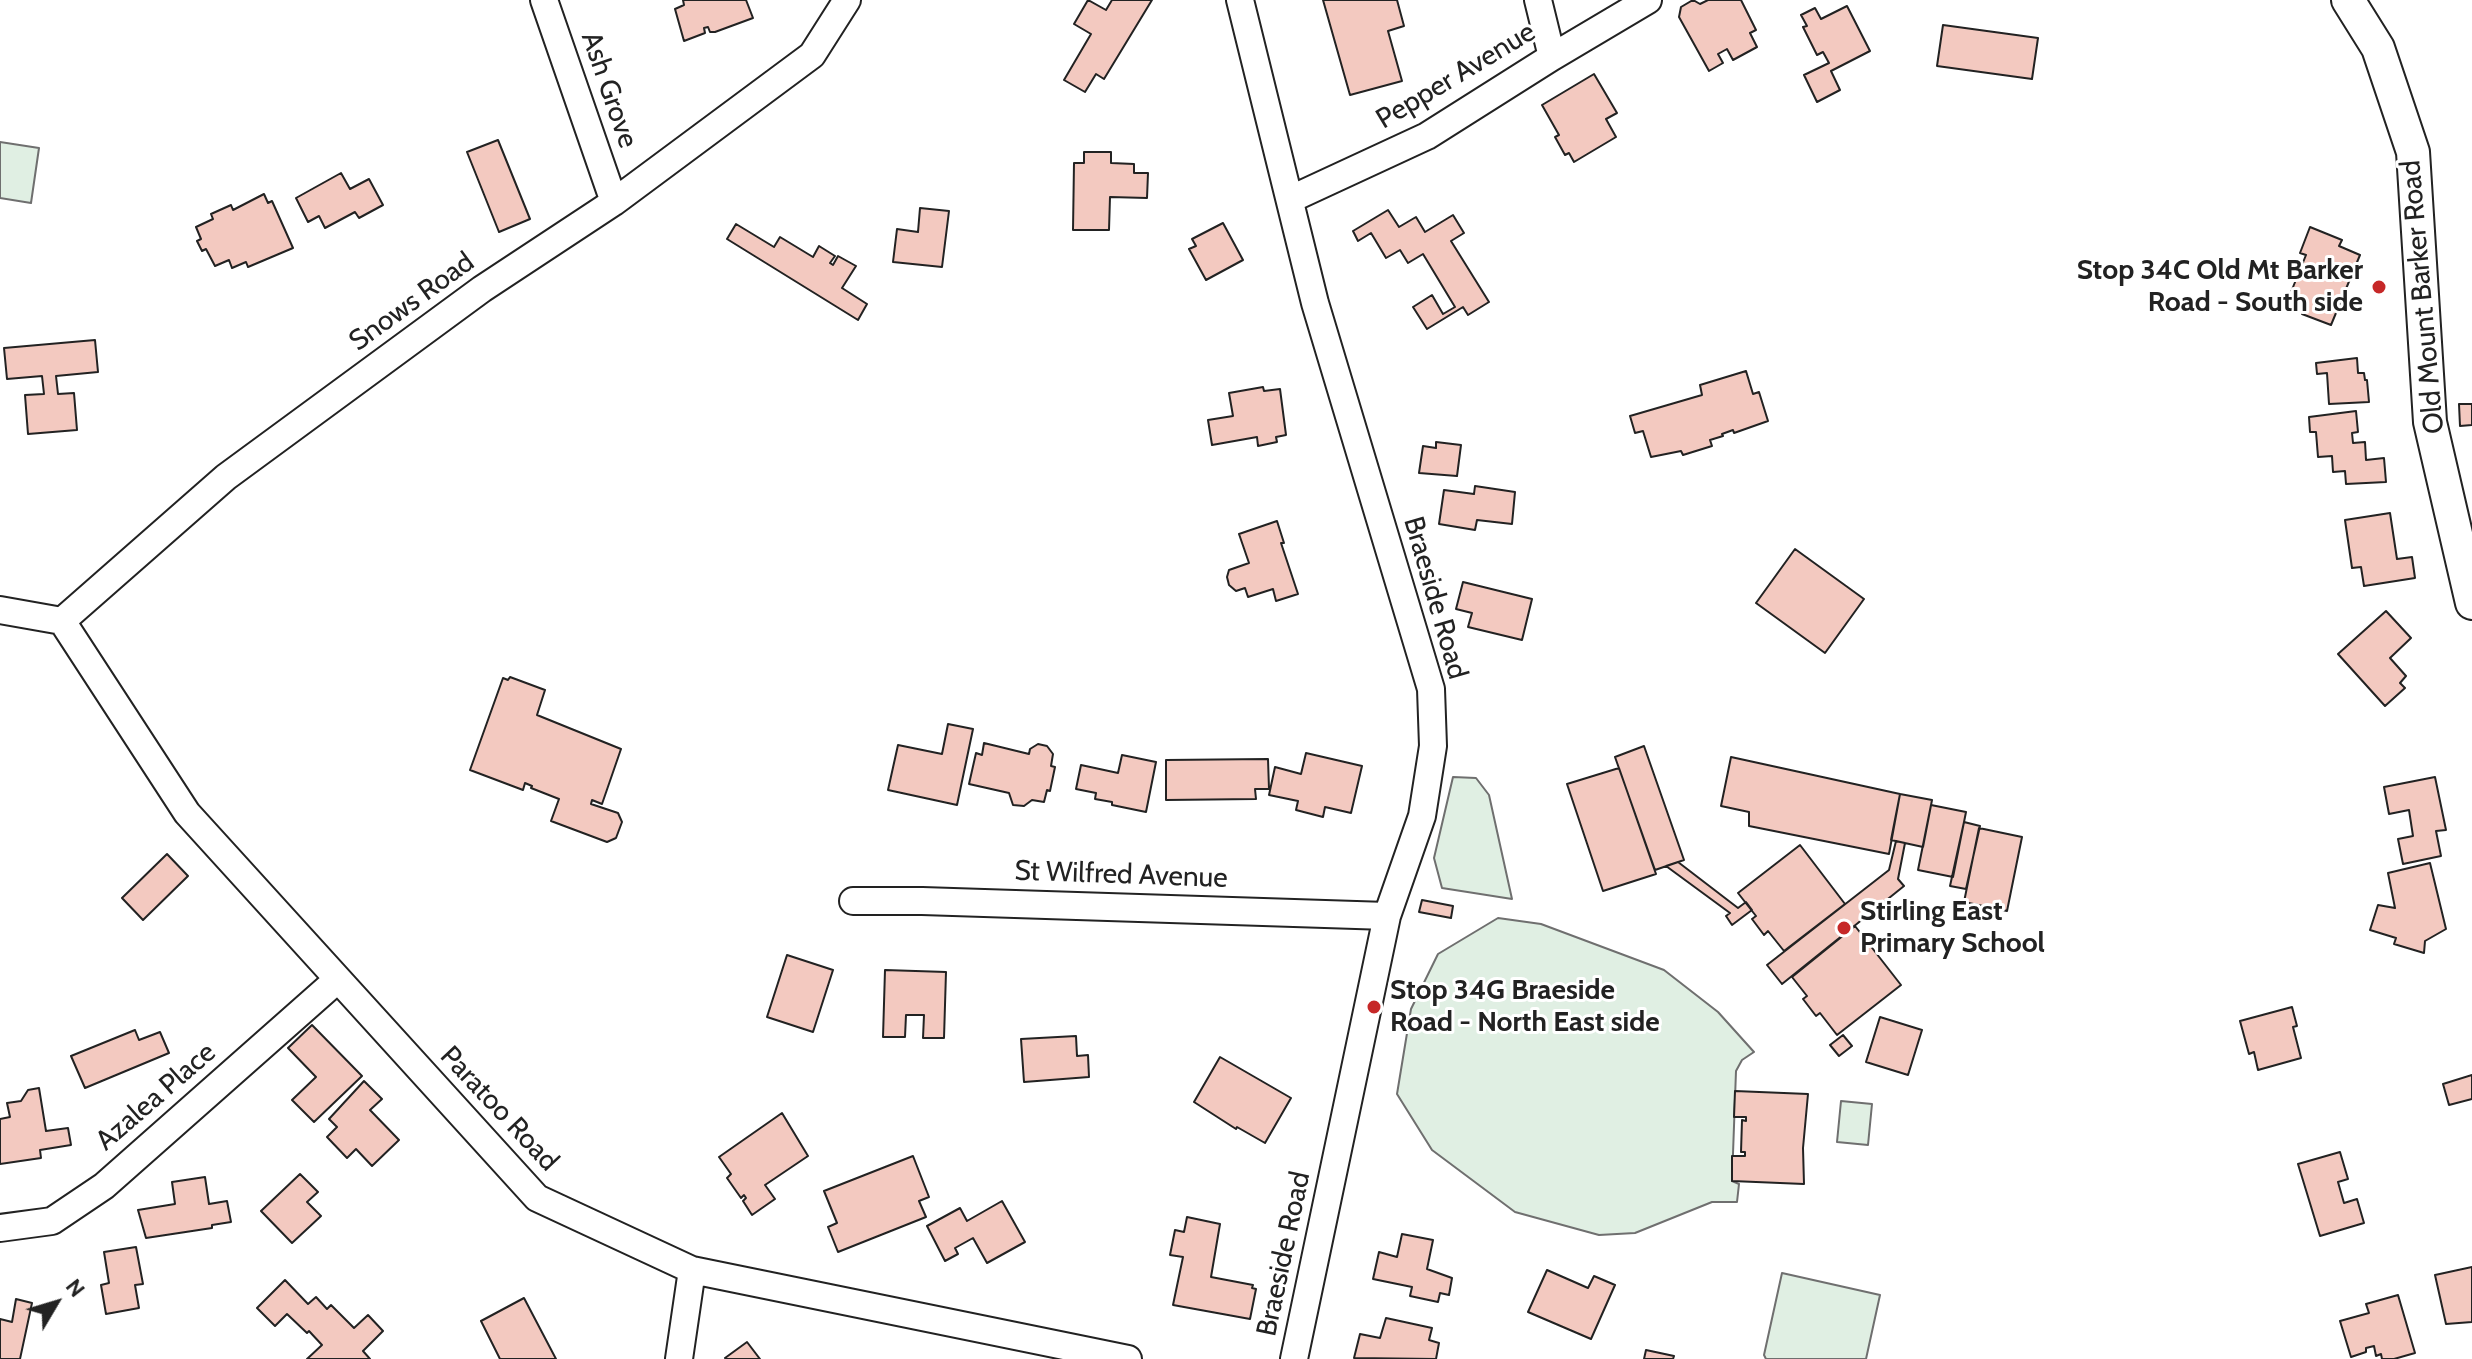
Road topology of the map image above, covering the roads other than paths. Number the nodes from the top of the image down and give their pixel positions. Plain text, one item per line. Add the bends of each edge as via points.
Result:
1 (544, 0) edge
2 (847, 0) edge
3 (1240, 0) edge
4 (1538, 0) edge
5 (1648, 0) edge
6 (2348, 0) edge
7 (1552, 57) junction
8 (1291, 199) junction
9 (614, 202) junction
10 (2472, 603) edge
11 (0, 610) edge
12 (62, 621) junction
13 (853, 901) dead end
14 (1387, 916) junction
15 (337, 980) junction
16 (0, 1228) edge
17 (692, 1270) junction
18 (679, 1359) edge
19 (1128, 1359) edge
20 (1294, 1359) edge

1 - 9 street, Ash Grove
2 - 9 street, Snows Road via 812,55
3 - 8 street, Braeside Road
4 - 7 street
5 - 7 street, Pepper Avenue
6 - 10 main road, Old Mount Barker Road via 2378,48 2413,152 2430,422
7 - 8 street, Pepper Avenue via 1427,136
8 - 14 street, Braeside Road via 1315,303 1431,689 1433,746 1422,816
9 - 12 street, Snows Road via 482,289 226,477
11 - 12 street
12 - 15 street, Paratoo Road via 187,813
13 - 14 street, St Wilfred Avenue
14 - 20 street, Braeside Road
15 - 16 street, Azalea Place via 104,1186 52,1221
15 - 17 street, Paratoo Road via 537,1198
17 - 18 street
17 - 19 street, Paratoo Road

